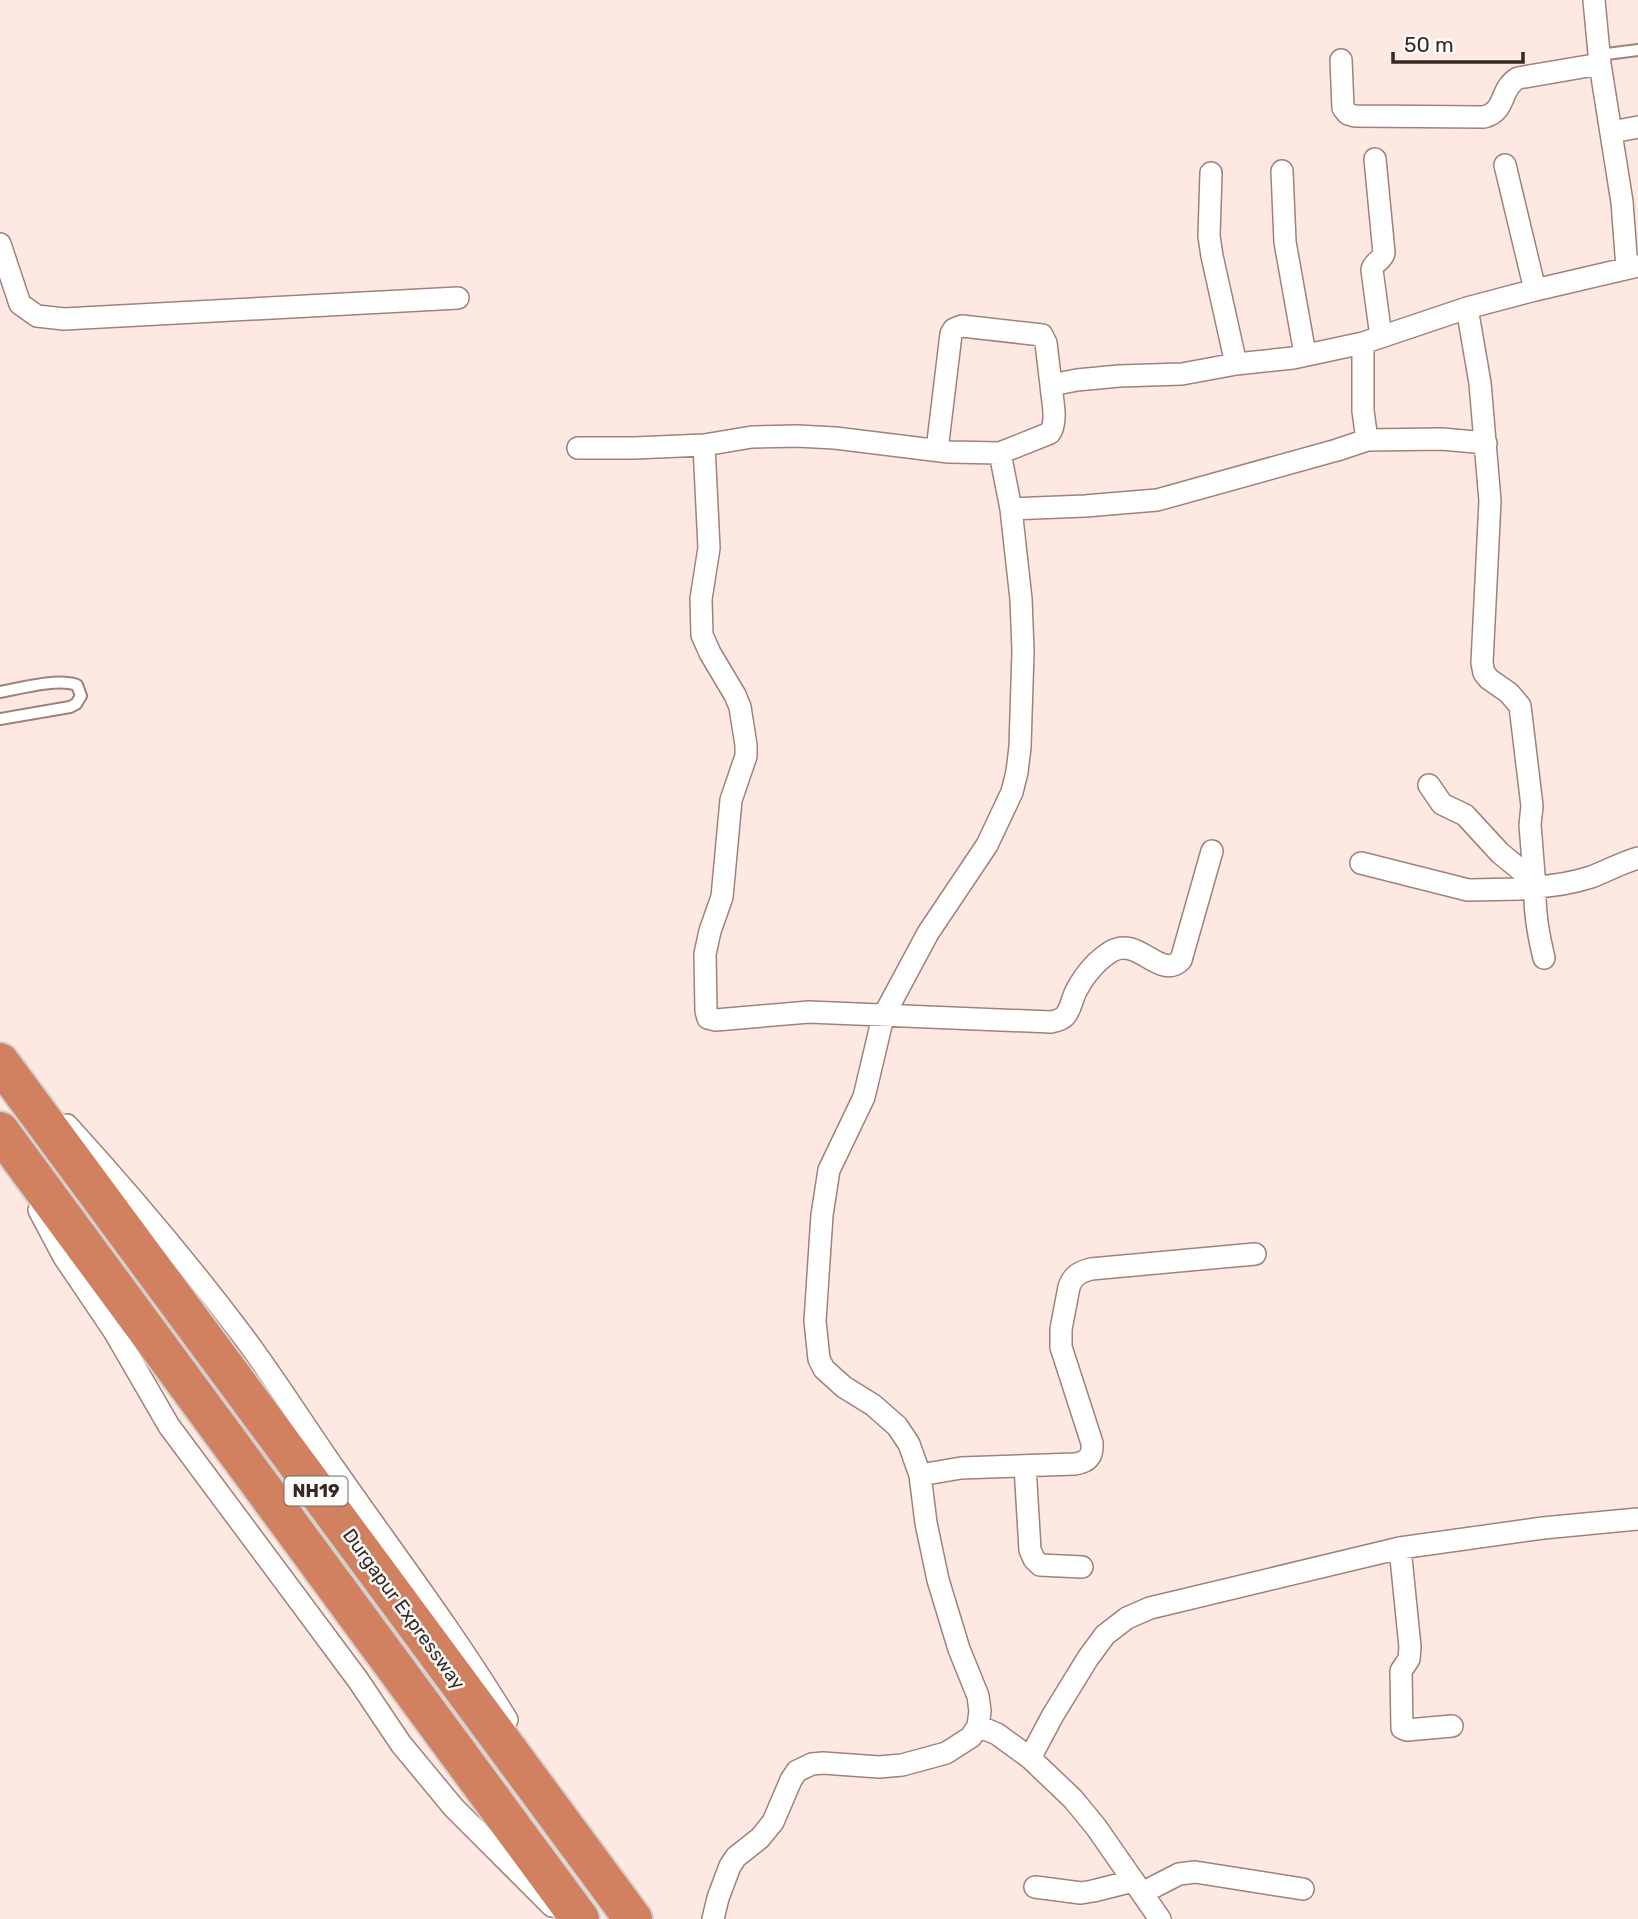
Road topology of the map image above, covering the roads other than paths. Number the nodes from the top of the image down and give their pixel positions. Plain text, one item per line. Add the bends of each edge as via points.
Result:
1 (1594, 0) edge
2 (1638, 50) edge
3 (1341, 60) dead end
4 (1599, 60) junction
5 (1638, 127) edge
6 (1612, 132) junction
7 (1376, 159) dead end
8 (1505, 165) dead end
9 (1282, 171) dead end
10 (1211, 173) dead end
11 (0, 244) edge
12 (1632, 267) edge
13 (1535, 290) junction
14 (458, 298) dead end
15 (1467, 308) junction
16 (1372, 340) junction
17 (1305, 354) junction
18 (1236, 364) junction
19 (1051, 385) junction
20 (1367, 440) junction
21 (1486, 443) junction
22 (704, 445) junction
23 (578, 449) dead end
24 (937, 450) junction
25 (999, 453) junction
26 (1011, 509) junction
27 (0, 692) edge
28 (0, 719) edge
29 (1429, 785) dead end
30 (1212, 851) dead end
31 (1638, 858) edge
32 (1361, 863) dead end
33 (1534, 882) junction
34 (1544, 958) dead end
35 (883, 1017) junction
36 (0, 1061) edge
37 (0, 1133) edge
38 (1255, 1254) dead end
39 (1025, 1466) junction
40 (920, 1475) junction
41 (1638, 1519) edge
42 (1400, 1548) junction
43 (1082, 1567) dead end
44 (978, 1726) junction
45 (1452, 1726) dead end
46 (1030, 1758) junction
47 (1035, 1887) dead end
48 (1138, 1887) junction
49 (1303, 1889) dead end
50 (566, 1919) edge
51 (580, 1919) edge
52 (633, 1919) edge
53 (713, 1919) edge
54 (1160, 1919) edge

1 - 4 street
2 - 4 lane
3 - 4 street via 1343,108 1348,114 1484,117 1498,110 1506,89 1518,78
4 - 6 street
5 - 6 street
6 - 12 street
7 - 16 street via 1384,253 1372,270
8 - 13 street
9 - 17 street via 1285,242
10 - 18 street via 1209,236
11 - 14 street via 20,304 37,316 64,320
12 - 13 street
13 - 15 street
15 - 16 street
15 - 21 street
16 - 17 street
16 - 20 street via 1363,411
17 - 18 street
18 - 19 street via 1182,374
19 - 24 street via 1042,335 954,328
19 - 25 street via 1054,421 1050,433
20 - 21 street
20 - 26 street via 1157,500
21 - 33 street via 1490,501 1482,663 1489,679 1520,706 1532,806
22 - 23 street
22 - 24 street via 797,436
22 - 35 street via 709,548 701,599 702,635 740,707 746,745 731,800 722,897 705,954 707,1016 716,1020 809,1013
24 - 25 street
25 - 26 street
26 - 35 street via 1023,651 1020,747 1012,792 987,845 928,933
27 - 28 lane via 68,683 77,685 80,696 70,707
29 - 33 street via 1443,804 1465,815
30 - 35 street via 1184,954 1177,964 1164,966 1130,947 1116,949 1089,971 1063,1018 1051,1022
31 - 33 street via 1568,883
32 - 33 street via 1468,890 1520,889
33 - 34 street via 1535,921
35 - 40 street via 863,1097 829,1170 816,1336 824,1368 897,1426
36 - 52 highway, Durgapur Expressway / NH19
37 - 50 street via 64,1256 169,1426 401,1744 489,1844
37 - 51 highway, NH19
38 - 39 street via 1077,1274 1069,1286 1059,1337 1092,1451 1083,1463
39 - 40 street
39 - 43 street via 1034,1559 1040,1565
40 - 44 street via 938,1580 978,1696
41 - 42 street
42 - 45 street via 1410,1647 1401,1671 1402,1728
42 - 46 street via 1150,1608 1126,1618 1105,1635 1088,1658
44 - 46 street via 998,1734
44 - 53 street via 971,1737 946,1753 902,1765 823,1763 797,1771 773,1822 730,1866
46 - 48 street via 1073,1799
47 - 48 street via 1081,1893
48 - 49 street via 1195,1872
48 - 54 street

